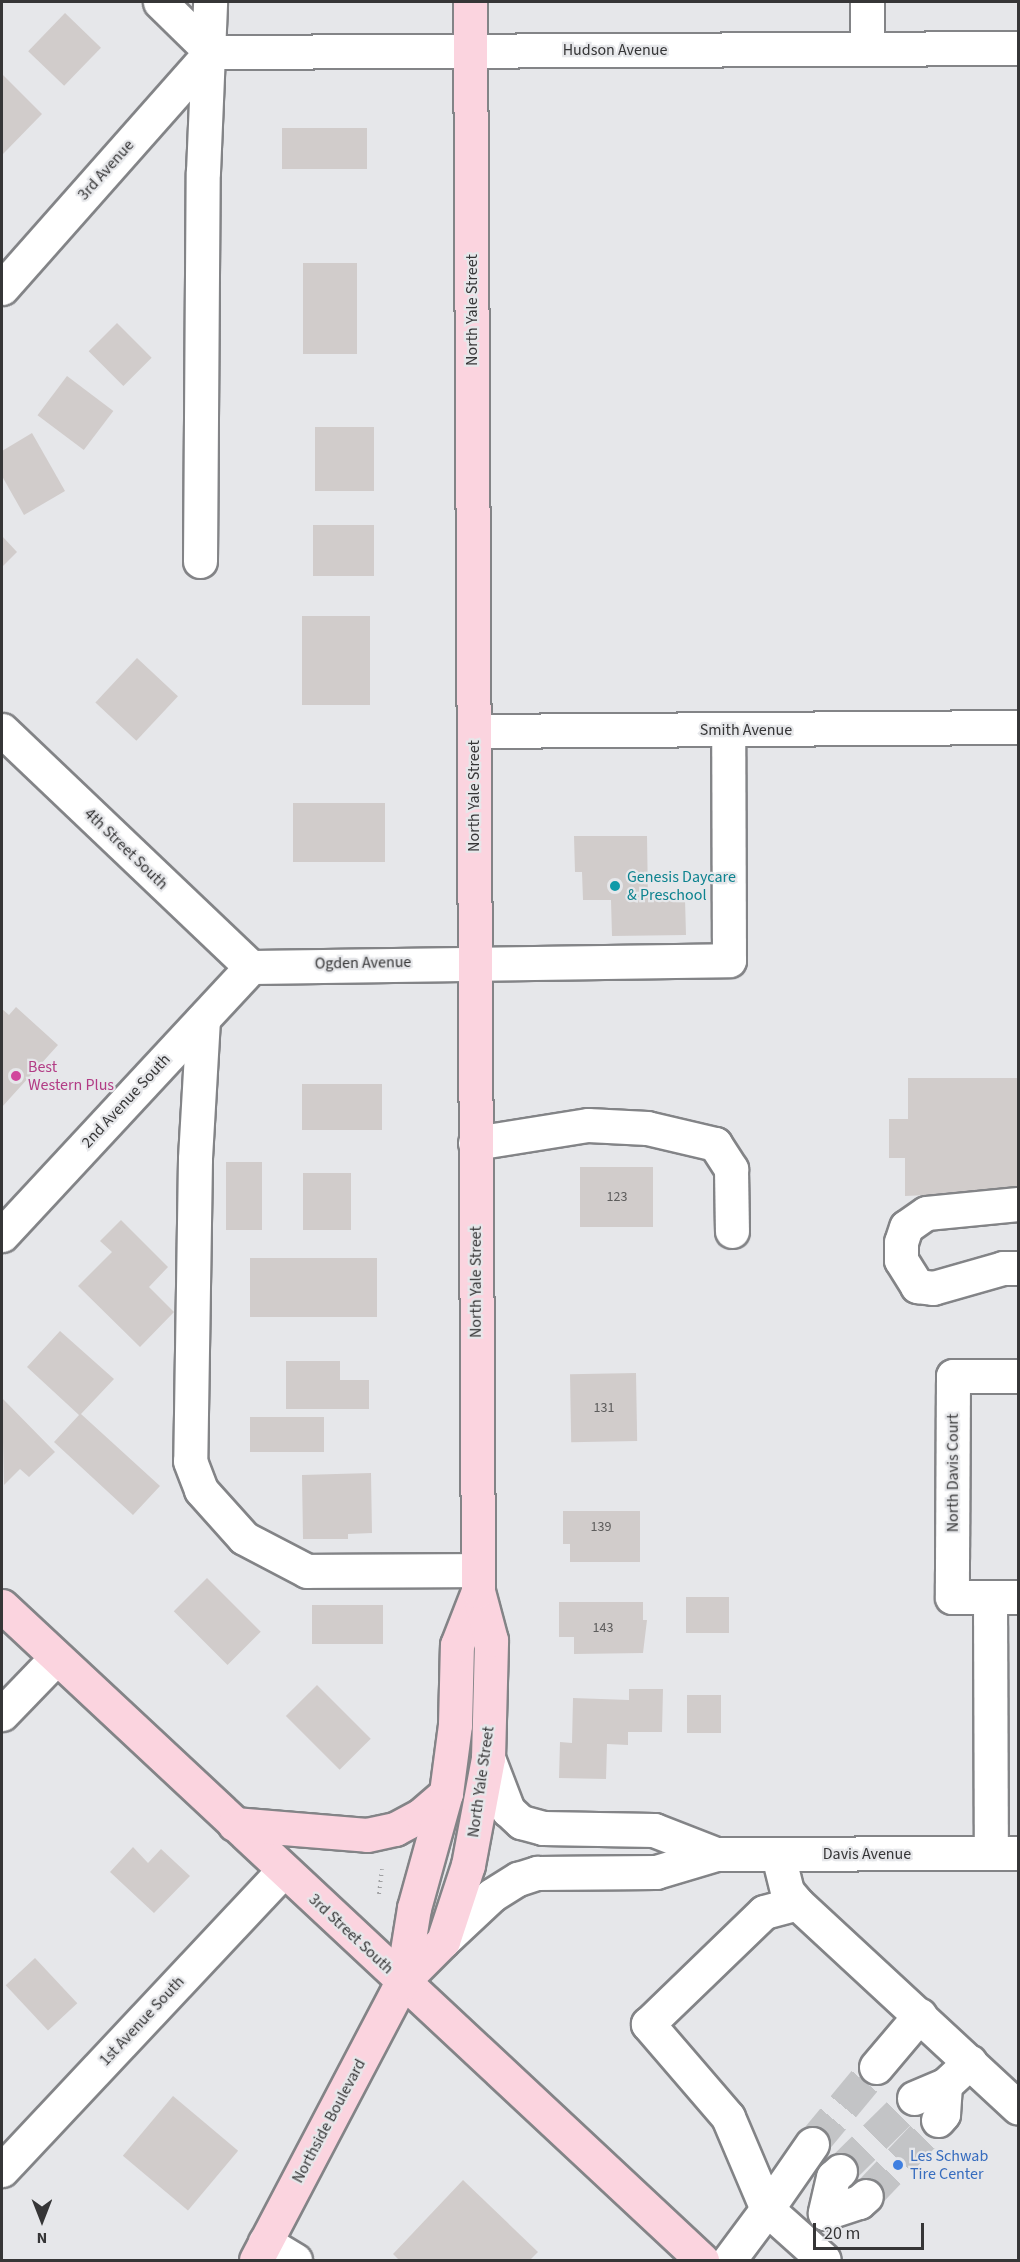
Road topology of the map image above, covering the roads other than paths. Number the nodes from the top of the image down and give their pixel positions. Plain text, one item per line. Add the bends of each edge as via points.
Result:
1 (160, 2) edge
2 (210, 2) edge
3 (470, 2) edge
4 (867, 2) edge
5 (1018, 48) edge
6 (867, 49) junction
7 (471, 51) junction
8 (211, 52) junction
9 (2, 288) edge
10 (200, 561) dead end
11 (1018, 727) edge
12 (2, 730) edge
13 (728, 730) junction
14 (474, 731) junction
15 (475, 962) junction
16 (251, 967) junction
17 (203, 1019) junction
18 (475, 1143) junction
19 (1018, 1204) edge
20 (732, 1231) dead end
21 (2, 1235) edge
22 (1018, 1268) edge
23 (1018, 1376) edge
24 (478, 1581) junction
25 (1004, 1597) edge
26 (2, 1606) edge
27 (56, 1658) junction
28 (2, 1714) edge
29 (488, 1758) junction
30 (446, 1793) junction
31 (234, 1824) junction
32 (1005, 1853) edge
33 (716, 1854) junction
34 (778, 1855) junction
35 (427, 1863) joint
36 (468, 1865) joint
37 (283, 1871) junction
38 (797, 1903) junction
39 (443, 1941) junction
40 (402, 1982) junction
41 (920, 2015) junction
42 (970, 2062) junction
43 (876, 2067) tunnel mouth
44 (1018, 2108) edge
45 (926, 2109) tunnel mouth
46 (812, 2144) tunnel mouth
47 (2, 2170) edge
48 (840, 2171) tunnel mouth
49 (866, 2196) tunnel mouth
50 (767, 2209) junction
51 (825, 2213) junction
52 (261, 2251) edge
53 (813, 2251) edge
54 (295, 2260) edge
55 (702, 2260) edge
56 (729, 2260) edge

1 - 8 street
2 - 8 street
3 - 7 main road, North Yale Street
4 - 6 street
5 - 6 street, Hudson Avenue
6 - 7 street, Hudson Avenue
7 - 8 street, Hudson Avenue
7 - 14 main road, North Yale Street
8 - 9 street, 3rd Avenue
8 - 10 street via 203,172
11 - 13 street, Smith Avenue
12 - 16 street, 4th Street South
13 - 14 street, Smith Avenue
13 - 15 street, Ogden Avenue via 729,960
14 - 15 main road, North Yale Street
15 - 16 street, Ogden Avenue
15 - 18 main road, North Yale Street
16 - 17 street, 2nd Avenue South
17 - 21 street, 2nd Avenue South
17 - 24 street via 195,1159 190,1461 201,1490 244,1538 308,1571
18 - 20 street via 588,1125 646,1128 715,1144 731,1168
18 - 24 main road, North Yale Street
19 - 22 street via 926,1214 906,1227 901,1242 901,1260 918,1286 933,1288 1003,1268
23 - 25 street, North Davis Court via 953,1376 951,1597
24 - 29 main road, North Yale Street via 491,1640
24 - 30 main road, North Yale Street via 457,1645 455,1725
25 - 32 street, North Davis Court
26 - 27 main road, 3rd Street South
27 - 28 street
27 - 31 main road, 3rd Street South
29 - 33 street, Davis Avenue via 508,1810 521,1822 543,1828 654,1830
29 - 36 main road, North Yale Street
30 - 31 main road via 421,1815 395,1829 367,1835
30 - 35 main road, North Yale Street
31 - 37 main road, 3rd Street South
32 - 34 street, Davis Avenue
33 - 34 street, Davis Avenue
33 - 39 street, Davis Avenue via 656,1872 537,1873 518,1879 492,1895
34 - 38 street via 787,1891
35 - 40 main road, Northside Boulevard via 414,1908
36 - 39 main road, Northside Boulevard
37 - 40 main road, 3rd Street South
37 - 47 street, 1st Avenue South
38 - 41 street
38 - 50 street via 764,1912 648,2024 728,2117
39 - 40 main road, Northside Boulevard
40 - 52 main road, Northside Boulevard
40 - 55 main road, 3rd Street South
41 - 42 street
41 - 43 street
42 - 44 street
42 - 45 street
46 - 50 street
48 - 51 street via 833,2177
49 - 51 street
50 - 53 street
50 - 56 street
51 - 53 street
52 - 54 street

